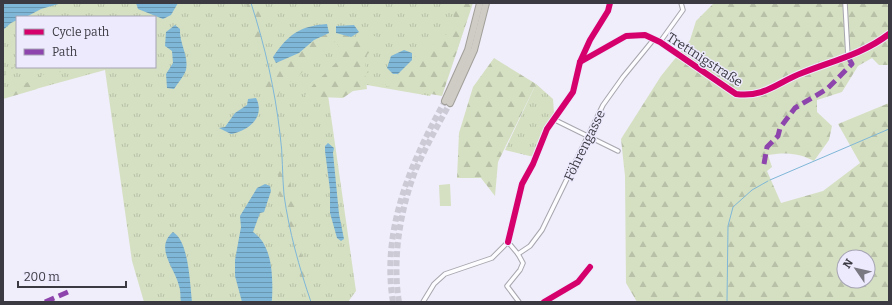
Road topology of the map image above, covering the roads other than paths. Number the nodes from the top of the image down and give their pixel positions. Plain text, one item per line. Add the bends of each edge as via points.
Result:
1 (480, 3) edge
2 (486, 3) edge
3 (610, 3) edge
4 (681, 3) edge
5 (845, 3) edge
6 (889, 34) edge
7 (654, 39) junction
8 (660, 42) junction
9 (848, 57) junction
10 (580, 62) junction
11 (553, 120) junction
12 (587, 136) junction
13 (618, 151) dead end
14 (508, 242) junction
15 (518, 254) junction
16 (590, 267) dead end
17 (423, 302) edge
18 (518, 302) edge
19 (544, 302) edge

1 - 2 highway via 468,50 448,102 474,50
3 - 10 street
4 - 8 street via 683,10
5 - 9 street
6 - 9 street, Trettnigstraße via 871,47
7 - 8 street, Trettnigstraße
7 - 10 street, Trettnigstraße via 645,35 626,36
7 - 12 street, Föhrengasse via 608,97
8 - 9 street, Trettnigstraße via 736,94 749,96 763,92 801,73
10 - 11 street via 573,92
11 - 12 street
11 - 14 street via 522,184
12 - 13 street
12 - 15 street, Föhrengasse via 542,230 530,246
14 - 15 street
14 - 17 street via 492,258 444,274
15 - 18 street via 522,263 520,270 507,286
16 - 19 street via 578,282

